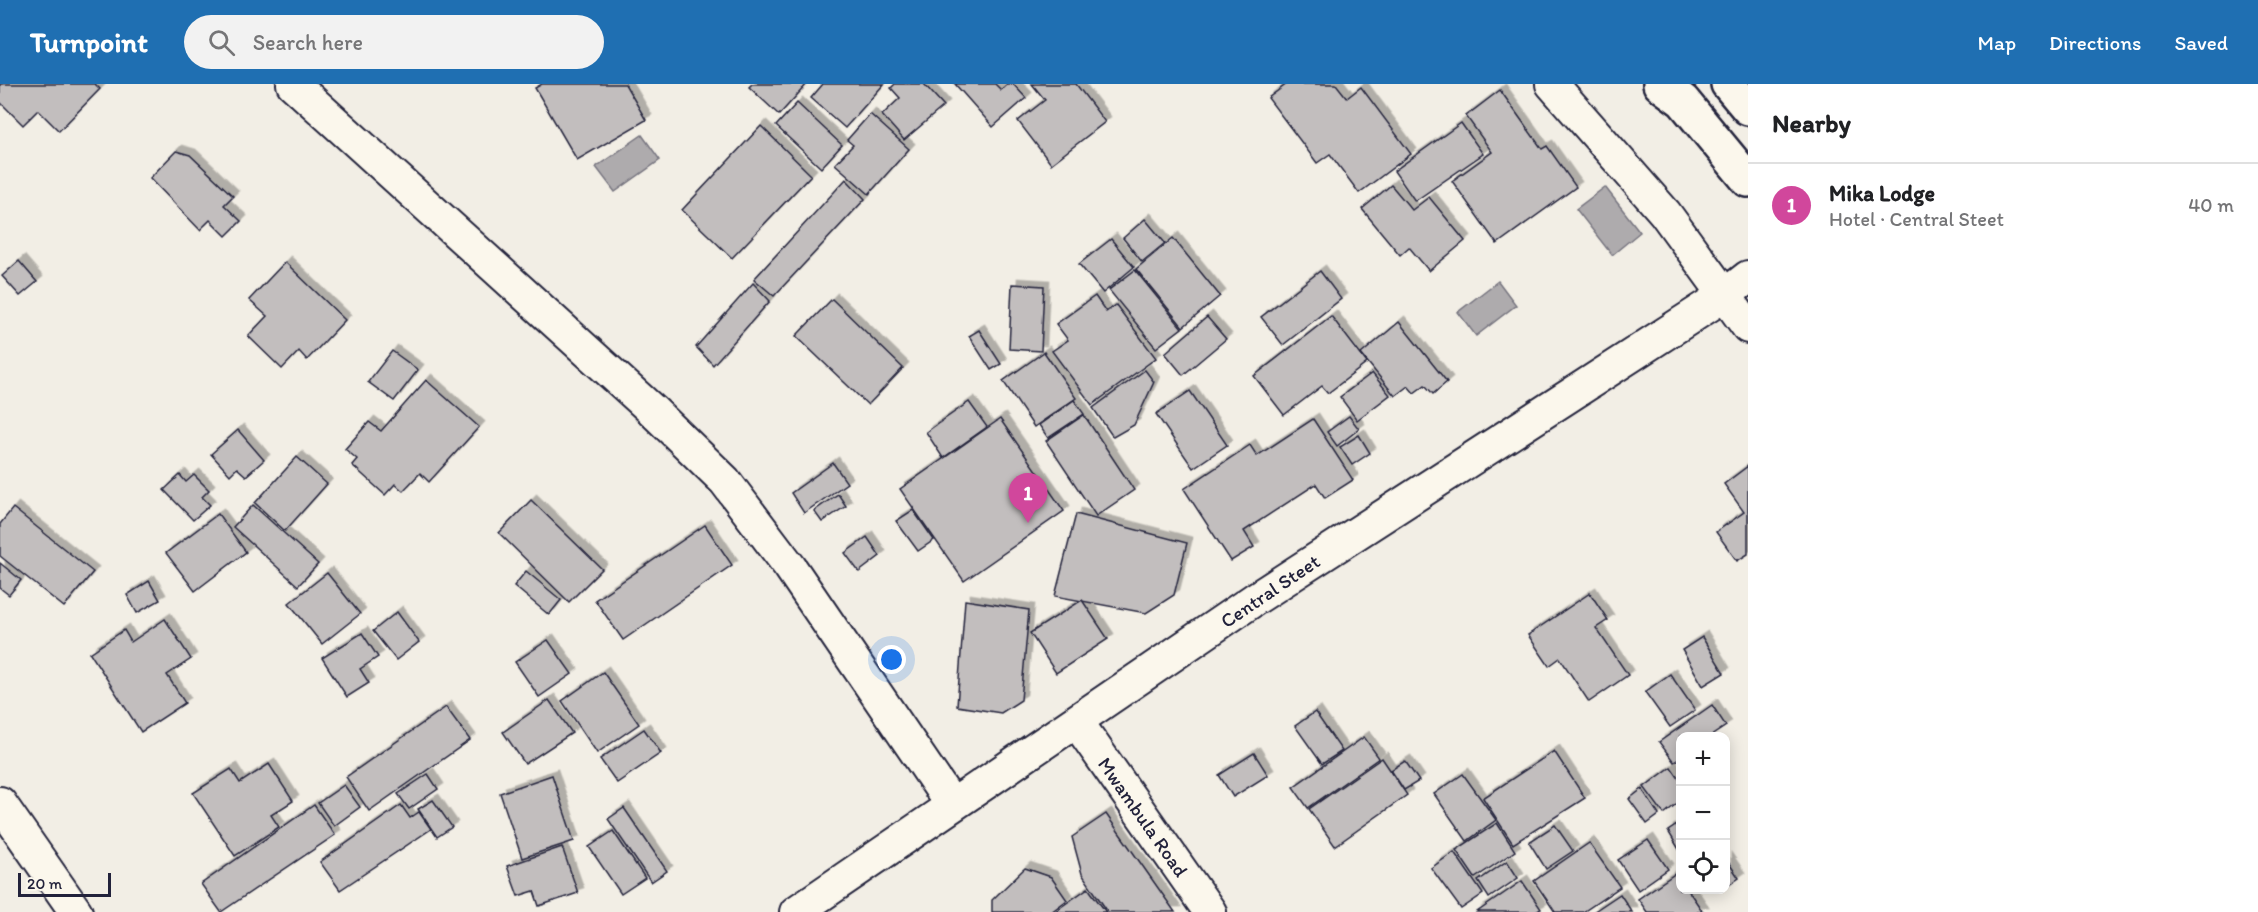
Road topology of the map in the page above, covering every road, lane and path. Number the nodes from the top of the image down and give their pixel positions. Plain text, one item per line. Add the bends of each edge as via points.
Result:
1 (293, 84) edge
2 (1552, 84) edge
3 (1728, 84) edge
4 (1664, 87) edge
5 (1748, 108) edge
6 (1748, 180) edge
7 (1737, 286) edge
8 (1748, 327) edge
9 (1077, 722) junction
10 (0, 803) edge
11 (952, 805) junction
12 (76, 912) edge
13 (796, 912) edge
14 (1210, 912) edge

1 - 11 street via 725,481 790,567
2 - 7 street via 1665,213
3 - 5 main road
4 - 6 main road via 1683,101
7 - 8 street
7 - 9 street, Central Steet via 1255,599
9 - 11 street, Central Steet
9 - 14 street, Mwambula Road
10 - 12 street
11 - 13 street, Central Steet

